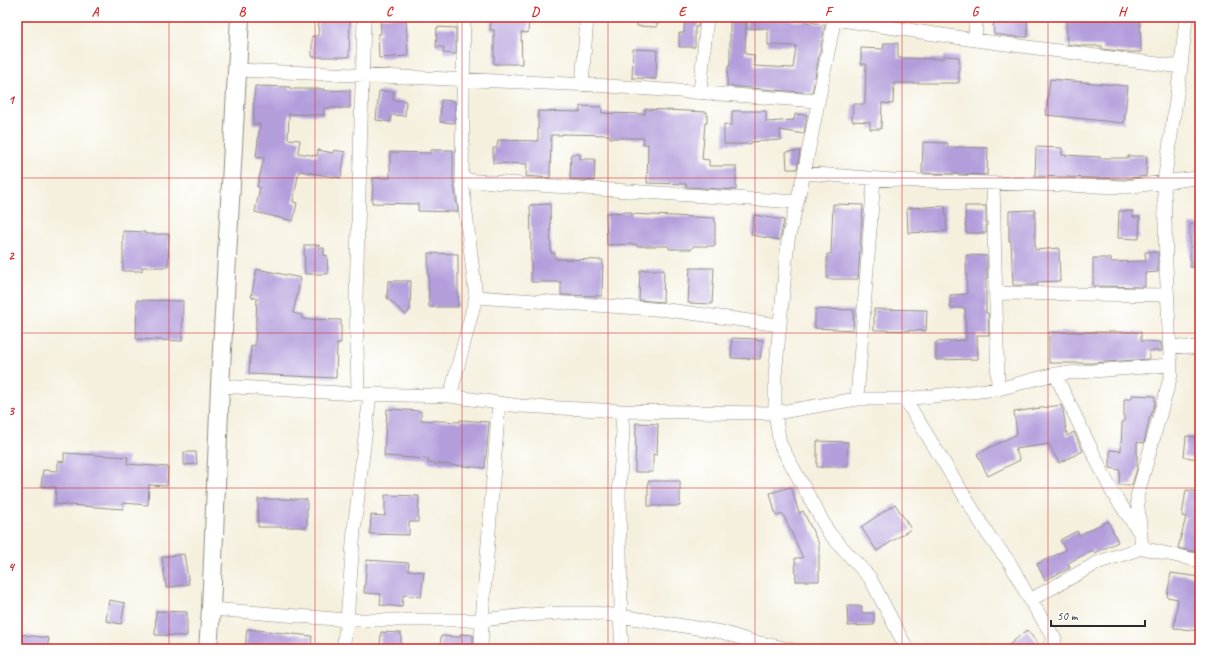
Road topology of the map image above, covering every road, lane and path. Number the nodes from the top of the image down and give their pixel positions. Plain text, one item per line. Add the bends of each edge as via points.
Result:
1 (240, 17) edge
2 (364, 17) edge
3 (464, 17) edge
4 (587, 17) edge
5 (707, 17) edge
6 (976, 17) edge
7 (1186, 17) edge
8 (835, 18) edge
9 (975, 40) junction
10 (1181, 67) junction
11 (238, 70) junction
12 (362, 76) junction
13 (462, 79) junction
14 (582, 85) junction
15 (700, 93) junction
16 (818, 101) junction
17 (804, 173) junction
18 (874, 178) junction
19 (1200, 178) edge
20 (462, 180) junction
21 (1164, 182) junction
22 (993, 183) junction
23 (797, 202) junction
24 (995, 293) junction
25 (1167, 295) junction
26 (476, 297) junction
27 (779, 325) junction
28 (1170, 346) junction
29 (1200, 348) edge
30 (1170, 365) junction
31 (1055, 374) junction
32 (220, 386) junction
33 (998, 389) junction
34 (364, 394) junction
35 (450, 396) junction
36 (857, 399) junction
37 (905, 399) junction
38 (499, 403) junction
39 (621, 410) junction
40 (775, 413) junction
41 (1141, 535) junction
42 (1142, 548) junction
43 (1200, 561) edge
44 (1030, 600) junction
45 (211, 609) junction
46 (620, 616) junction
47 (347, 620) junction
48 (482, 620) junction
49 (208, 649) edge
50 (343, 649) edge
51 (481, 649) edge
52 (622, 649) edge
53 (790, 649) edge
54 (908, 649) edge
55 (1047, 649) edge

1 - 11 street
2 - 12 street
3 - 13 street
4 - 14 street
5 - 15 street
6 - 9 street
7 - 10 street
8 - 9 street
8 - 16 street
9 - 10 street
10 - 21 street
11 - 12 street
11 - 32 street
12 - 13 street
12 - 34 street via 356,297
13 - 14 street
13 - 20 street
14 - 15 street
15 - 16 street
16 - 17 street
17 - 18 street
17 - 23 street
18 - 22 street
18 - 36 street
19 - 21 street
20 - 23 street
20 - 26 street
21 - 22 street via 1125,186
21 - 25 street
22 - 24 street
23 - 27 street via 788,240
24 - 25 street
24 - 33 street
25 - 28 street
26 - 27 street via 668,310
26 - 35 street
27 - 40 street
28 - 29 street
28 - 30 street
30 - 31 street
30 - 41 street via 1171,375 1137,497
31 - 33 street
31 - 41 street via 1112,492
32 - 34 street
32 - 45 street
33 - 37 street
34 - 35 street
34 - 47 street
35 - 38 street
36 - 37 street
36 - 40 street
37 - 44 street via 989,536 1010,563
38 - 39 street
38 - 48 street
39 - 40 street
39 - 46 street via 623,430 619,492
40 - 54 street via 780,444 829,533 870,578
41 - 42 street
42 - 43 street
42 - 44 street via 1099,562
44 - 55 street via 1055,639
45 - 47 street
45 - 49 street
46 - 48 street via 561,613
46 - 52 street
46 - 53 street via 722,632
47 - 48 street
47 - 50 street
48 - 51 street

